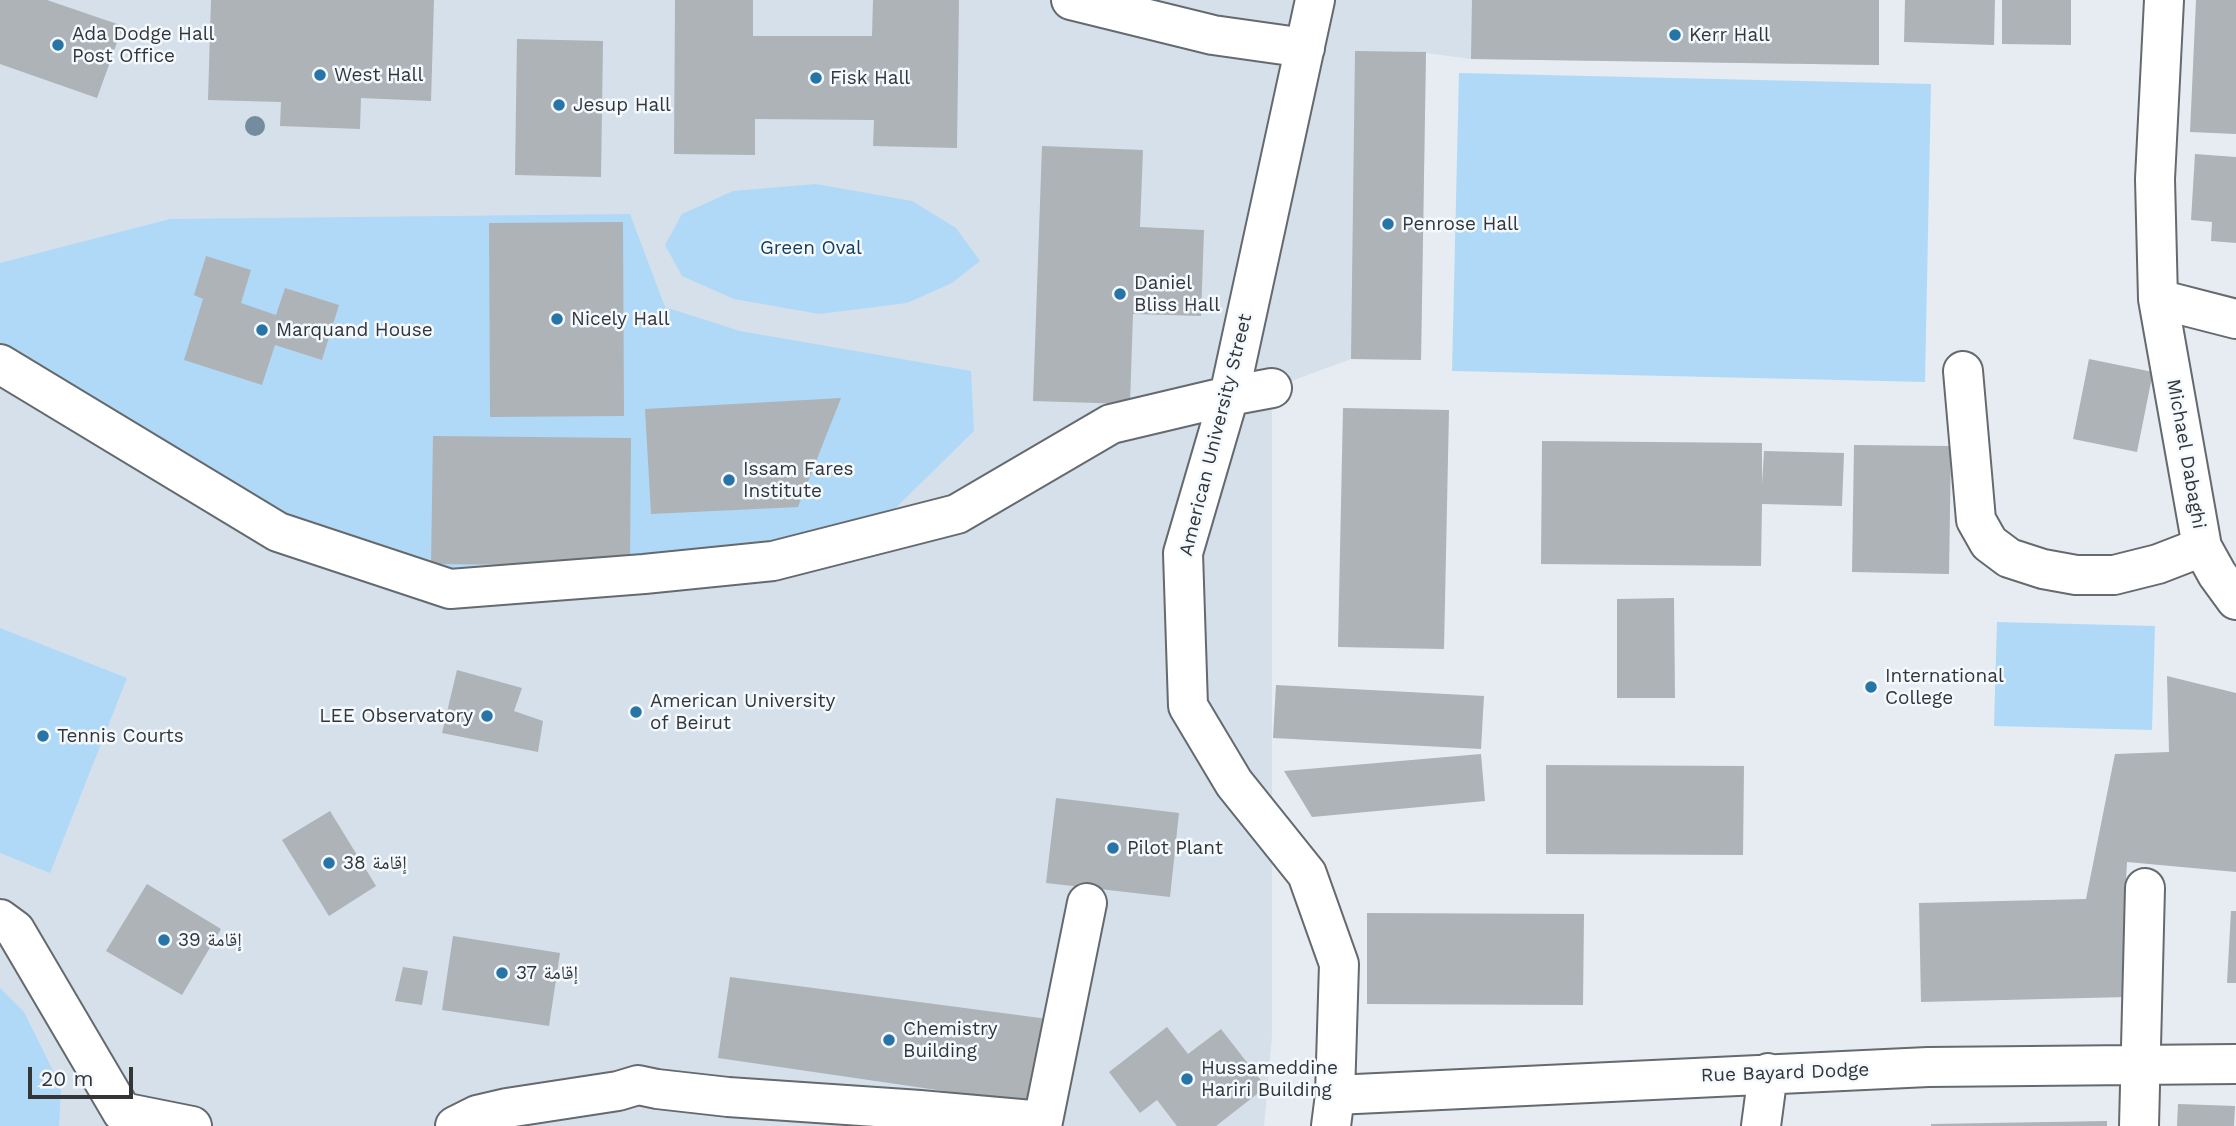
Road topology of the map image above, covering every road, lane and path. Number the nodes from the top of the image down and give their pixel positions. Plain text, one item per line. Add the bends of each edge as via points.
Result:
1 (1071, 0) edge
2 (1315, 0) edge
3 (2164, 0) edge
4 (1304, 48) junction
5 (2158, 299) junction
6 (2236, 319) edge
7 (0, 364) edge
8 (1963, 371) dead end
9 (1272, 388) dead end
10 (1229, 396) junction
11 (2202, 547) junction
12 (2236, 600) edge
13 (2145, 888) dead end
14 (1087, 903) dead end
15 (0, 919) edge
16 (2236, 1064) edge
17 (2142, 1065) junction
18 (1768, 1073) junction
19 (1333, 1110) edge
20 (726, 1112) edge
21 (920, 1118) edge
22 (1043, 1124) edge
23 (192, 1126) edge
24 (455, 1126) edge
25 (1761, 1126) edge
26 (2139, 1126) edge

1 - 4 street via 1213,35
2 - 4 street, American University Street
3 - 5 street, Michael Dabaghi via 2155,179
4 - 10 street, American University Street
5 - 6 street
5 - 11 street, Michael Dabaghi
7 - 10 street via 278,532 450,589 773,561 957,513 1111,424
8 - 11 street via 1976,520 1999,551 2043,569 2114,575
9 - 10 street
10 - 19 street, American University Street via 1183,552 1188,706 1234,783 1307,874 1339,964
11 - 12 street, Michael Dabaghi
13 - 17 street
14 - 22 street
15 - 23 street via 15,930 122,1112
16 - 17 street, Rue Bayard Dodge
17 - 18 street, Rue Bayard Dodge
17 - 26 street
18 - 19 street, Rue Bayard Dodge
18 - 25 street
20 - 21 street
20 - 24 street via 638,1085 507,1108
21 - 22 street

